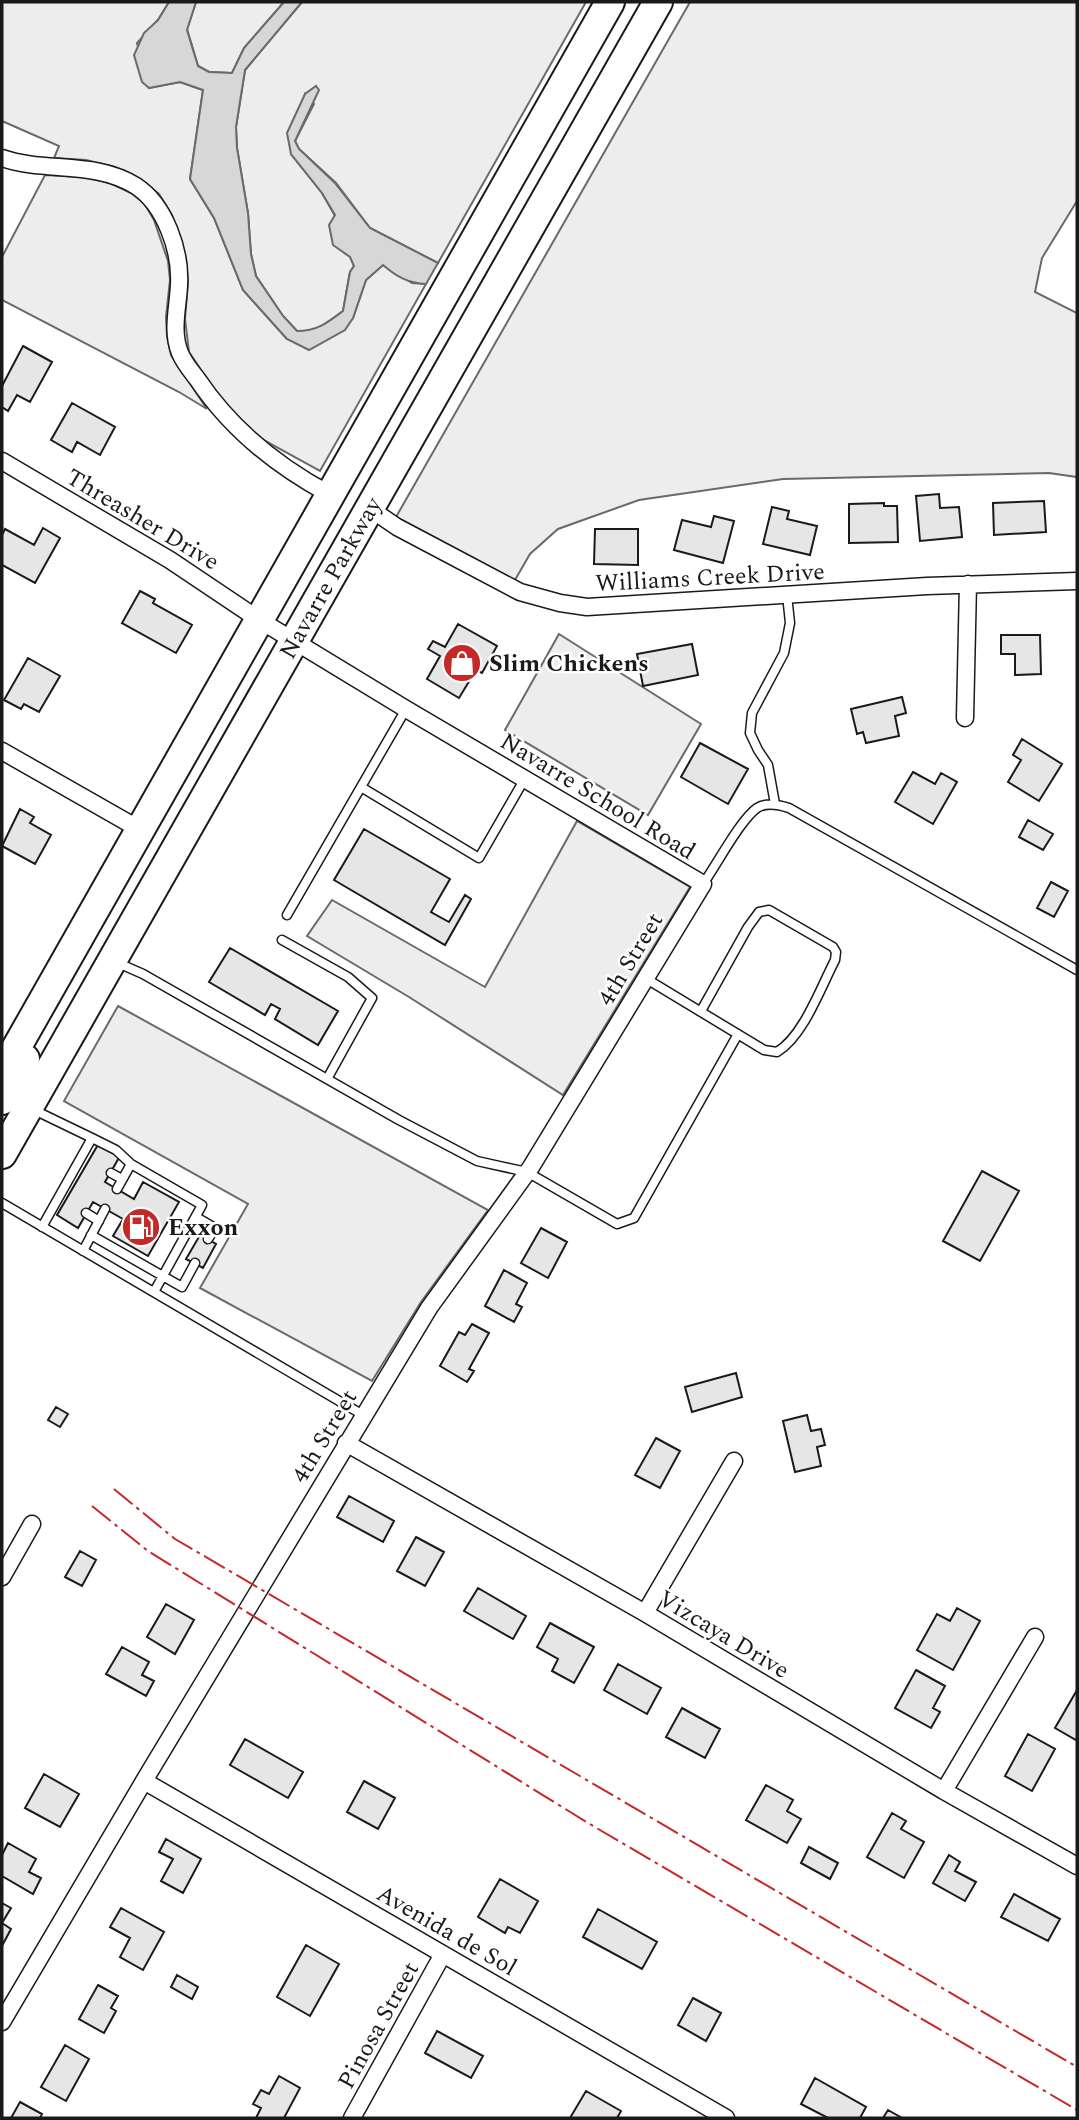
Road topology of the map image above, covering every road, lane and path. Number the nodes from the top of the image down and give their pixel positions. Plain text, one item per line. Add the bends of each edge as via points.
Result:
1 (610, 2) edge
2 (659, 2) edge
3 (2, 158) edge
4 (2, 461) edge
5 (329, 494) junction
6 (369, 508) junction
7 (1077, 581) edge
8 (968, 584) junction
9 (787, 596) junction
10 (258, 619) junction
11 (294, 641) junction
12 (406, 709) junction
13 (965, 719) dead end
14 (2, 751) edge
15 (524, 779) junction
16 (360, 787) junction
17 (775, 804) junction
18 (139, 830) junction
19 (703, 884) junction
20 (287, 915) dead end
21 (282, 940) dead end
22 (75, 943) junction
23 (112, 960) junction
24 (1077, 970) edge
25 (645, 978) junction
26 (701, 1011) junction
27 (738, 1034) junction
28 (2, 1073) edge
29 (327, 1079) junction
30 (15, 1104) edge
31 (92, 1138) junction
32 (2, 1154) edge
33 (131, 1164) junction
34 (527, 1172) junction
35 (111, 1173) dead end
36 (122, 1179) junction
37 (117, 1189) dead end
38 (2, 1203) edge
39 (105, 1209) dead end
40 (86, 1213) dead end
41 (195, 1217) junction
42 (99, 1221) junction
43 (42, 1227) junction
44 (91, 1235) junction
45 (208, 1240) dead end
46 (83, 1251) junction
47 (195, 1263) dead end
48 (163, 1276) junction
49 (154, 1292) junction
50 (363, 1415) junction
51 (346, 1443) junction
52 (734, 1461) dead end
53 (32, 1524) dead end
54 (2, 1577) edge
55 (645, 1614) junction
56 (1035, 1637) dead end
57 (144, 1781) junction
58 (944, 1791) junction
59 (1077, 1866) edge
60 (443, 1954) junction
61 (2, 2022) edge
62 (352, 2118) edge
63 (726, 2118) edge

1 - 5 highway, Navarre Parkway
2 - 6 highway, Navarre Parkway
3 - 5 street via 17,164 112,175 151,198 177,260 175,318 181,354 215,405 253,443
4 - 10 street, Threasher Drive via 170,560
5 - 10 highway, Navarre Parkway
6 - 9 street, Williams Creek Drive via 520,592 560,603 587,607
6 - 11 highway, Navarre Parkway
7 - 8 street, Williams Creek Drive
8 - 9 street, Williams Creek Drive
8 - 13 street
9 - 17 lane via 790,622 784,653 752,713 750,733 768,765
10 - 11 street, Navarre School Road
10 - 18 highway, Navarre Parkway
11 - 12 street, Navarre School Road
11 - 23 highway, Navarre Parkway
12 - 15 street, Navarre School Road
12 - 16 lane
14 - 18 street
15 - 16 lane via 479,858
15 - 19 street, Navarre School Road
16 - 20 lane
17 - 19 lane, Navarre School Road via 758,807 744,822
17 - 24 lane
18 - 22 highway, Navarre Parkway
19 - 25 street, 4th Street
21 - 29 lane via 348,977 372,998
22 - 28 highway, Navarre Parkway
22 - 30 highway via 72,974
23 - 29 lane
23 - 30 highway, Navarre Parkway
25 - 26 lane
25 - 34 street, 4th Street
26 - 27 lane
26 - 27 lane via 759,912 769,910 832,947 835,960 786,1047 777,1052 764,1050
27 - 34 lane via 634,1218 617,1224
29 - 34 lane via 477,1161
30 - 31 lane
30 - 32 highway, Navarre Parkway
31 - 33 lane
31 - 43 lane via 74,1179
33 - 36 lane
33 - 41 lane via 202,1205
34 - 50 street, 4th Street via 429,1308
35 - 36 lane
36 - 37 lane
38 - 43 lane
39 - 42 lane
40 - 42 lane
41 - 45 lane via 215,1228
41 - 48 lane
42 - 44 lane
43 - 46 lane
44 - 46 lane
44 - 48 lane
46 - 49 lane
47 - 48 lane via 182,1287
48 - 49 lane
49 - 50 lane
50 - 51 street, 4th Street
51 - 55 street, Vizcaya Drive
51 - 57 street, 4th Street
52 - 55 street
53 - 54 street
55 - 58 street, Vizcaya Drive
56 - 58 street
57 - 60 street, Avenida de Sol
57 - 61 street, 4th Street
58 - 59 street, Vizcaya Drive
60 - 62 street, Pinosa Street
60 - 63 street, Avenida de Sol

